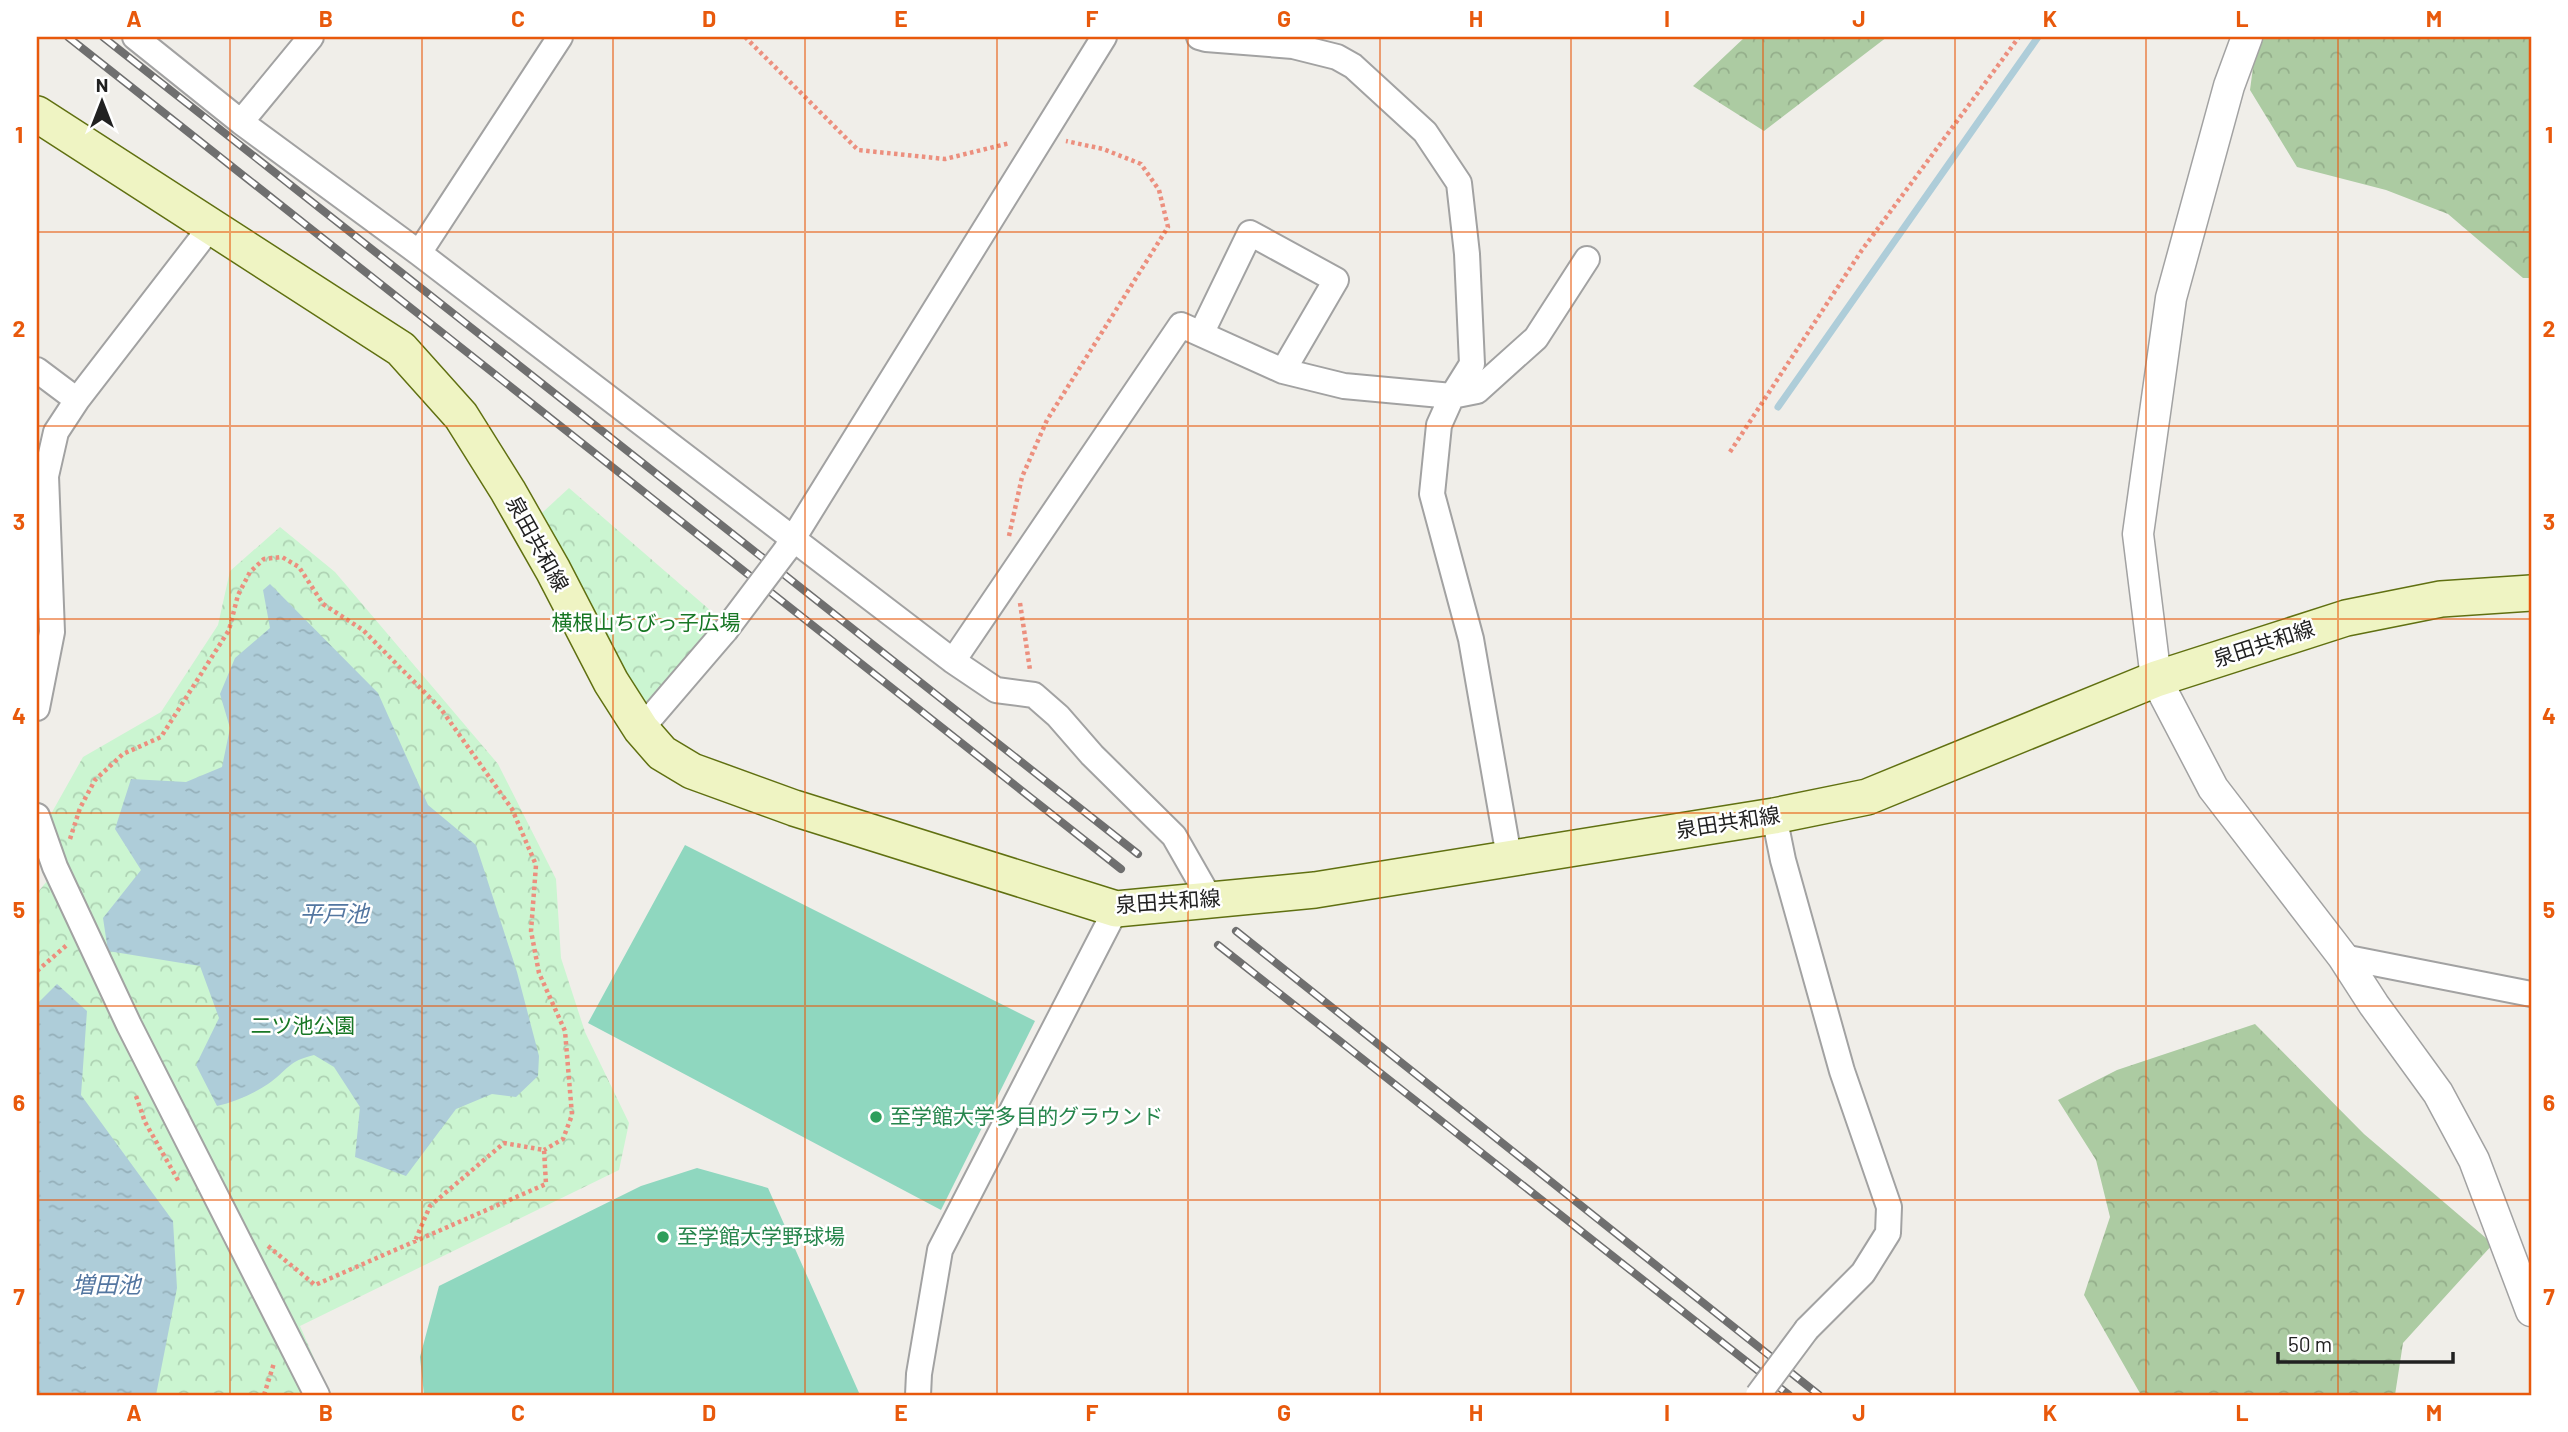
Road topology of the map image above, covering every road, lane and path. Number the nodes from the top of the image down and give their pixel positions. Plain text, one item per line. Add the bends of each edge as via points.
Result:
1 (135, 37) edge
2 (311, 37) edge
3 (560, 37) edge
4 (745, 37) edge
5 (1104, 37) edge
6 (1199, 37) edge
7 (2020, 37) edge
8 (2247, 37) edge
9 (37, 114) edge
10 (241, 122) junction
11 (1042, 135) junction
12 (212, 225) junction
13 (419, 253) junction
14 (1587, 259) dead end
15 (1200, 334) junction
16 (37, 370) edge
17 (1283, 371) junction
18 (1452, 396) junction
19 (77, 400) junction
20 (1730, 452) dead end
21 (790, 545) junction
22 (1016, 568) junction
23 (2531, 593) edge
24 (953, 661) junction
25 (2156, 679) junction
26 (1034, 695) junction
27 (37, 708) edge
28 (642, 729) junction
29 (37, 816) edge
30 (1774, 816) junction
31 (1509, 857) junction
32 (55, 867) junction
33 (1210, 899) junction
34 (1116, 909) junction
35 (85, 929) junction
36 (2343, 957) junction
37 (37, 971) edge
38 (2531, 994) edge
39 (544, 1150) junction
40 (415, 1241) junction
41 (315, 1284) dead end
42 (2531, 1311) edge
43 (275, 1361) dead end
44 (264, 1395) edge
45 (317, 1395) edge
46 (918, 1395) edge
47 (1758, 1395) edge

1 - 10 street
2 - 10 street
3 - 13 street
4 - 11 path via 858,150 944,159
5 - 11 street
6 - 18 street via 1293,46 1337,57 1353,66 1425,132 1459,183 1467,254 1472,364
7 - 20 path via 1862,250
8 - 25 street via 2229,86 2171,298 2138,534
9 - 12 main road, 泉田共和線
10 - 13 street
11 - 21 street
11 - 22 path via 1103,149 1141,164 1159,190 1168,227 1047,420 1022,477 1009,533
12 - 19 street
12 - 28 main road, 泉田共和線 via 401,349 461,416
13 - 21 street
14 - 18 street via 1536,338 1477,391
15 - 17 street
15 - 17 street via 1251,233 1336,279
15 - 22 street via 1181,326
16 - 19 street
17 - 18 street via 1344,386
18 - 31 street via 1439,425 1432,494 1471,639
19 - 27 street via 57,432 46,476 52,632
21 - 24 street
21 - 28 street, bridge
22 - 24 street
22 - 26 path
23 - 25 main road, 泉田共和線 via 2441,599 2346,618
24 - 26 street via 996,690
25 - 30 main road, 泉田共和線 via 1867,797
25 - 36 street via 2213,788
26 - 33 street via 1174,836
28 - 34 main road, 泉田共和線 via 662,753 692,771 794,808
29 - 32 street
30 - 31 main road, 泉田共和線
30 - 47 street, bridge via 1842,1070 1889,1207 1888,1233 1863,1273 1807,1329
31 - 33 main road, 泉田共和線 via 1314,890
32 - 35 street
32 - 39 path via 94,780 123,754 161,737 229,630 250,572 264,559 282,557 299,567 323,604 363,630 442,709 513,809 536,865 531,931 539,973 565,1031 572,1115 563,1139
33 - 34 main road, 泉田共和線
34 - 46 street via 940,1250
35 - 37 path
35 - 45 street
36 - 38 street
36 - 42 street via 2438,1093 2474,1160
39 - 40 path via 504,1143 430,1206
39 - 40 path via 546,1184
40 - 41 path
43 - 44 path

